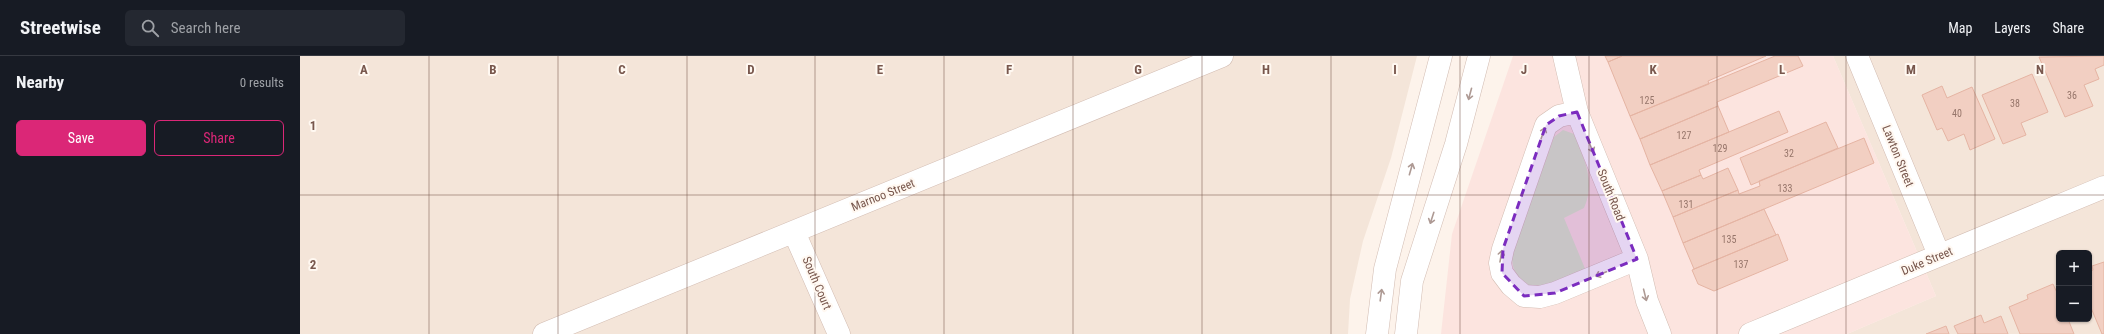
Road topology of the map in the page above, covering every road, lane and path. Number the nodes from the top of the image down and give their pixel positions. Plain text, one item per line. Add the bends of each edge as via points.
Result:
1 (1222, 56) edge
2 (1441, 56) edge
3 (1479, 56) edge
4 (1564, 56) edge
5 (1857, 56) edge
6 (1577, 112) junction
7 (2104, 187) edge
8 (794, 232) junction
9 (1939, 255) junction
10 (1637, 259) junction
11 (544, 334) edge
12 (838, 334) edge
13 (1377, 334) edge
14 (1406, 334) edge
15 (1660, 334) edge
16 (1750, 334) edge

1 - 8 street, Marnoo Street
13 -> 2 street via 1385,269
3 -> 14 street via 1456,144 1412,280
4 - 6 street, South Road
5 - 9 street, Lawton Street
6 -> 10 street, South Road
10 -> 6 street via 1540,297 1524,296 1502,274 1500,263 1503,249 1546,125 1559,116
7 - 9 street, Duke Street
8 - 11 street, Marnoo Street
8 - 12 street, South Court
9 - 16 street, Duke Street
10 -> 15 street, South Road via 1647,301

